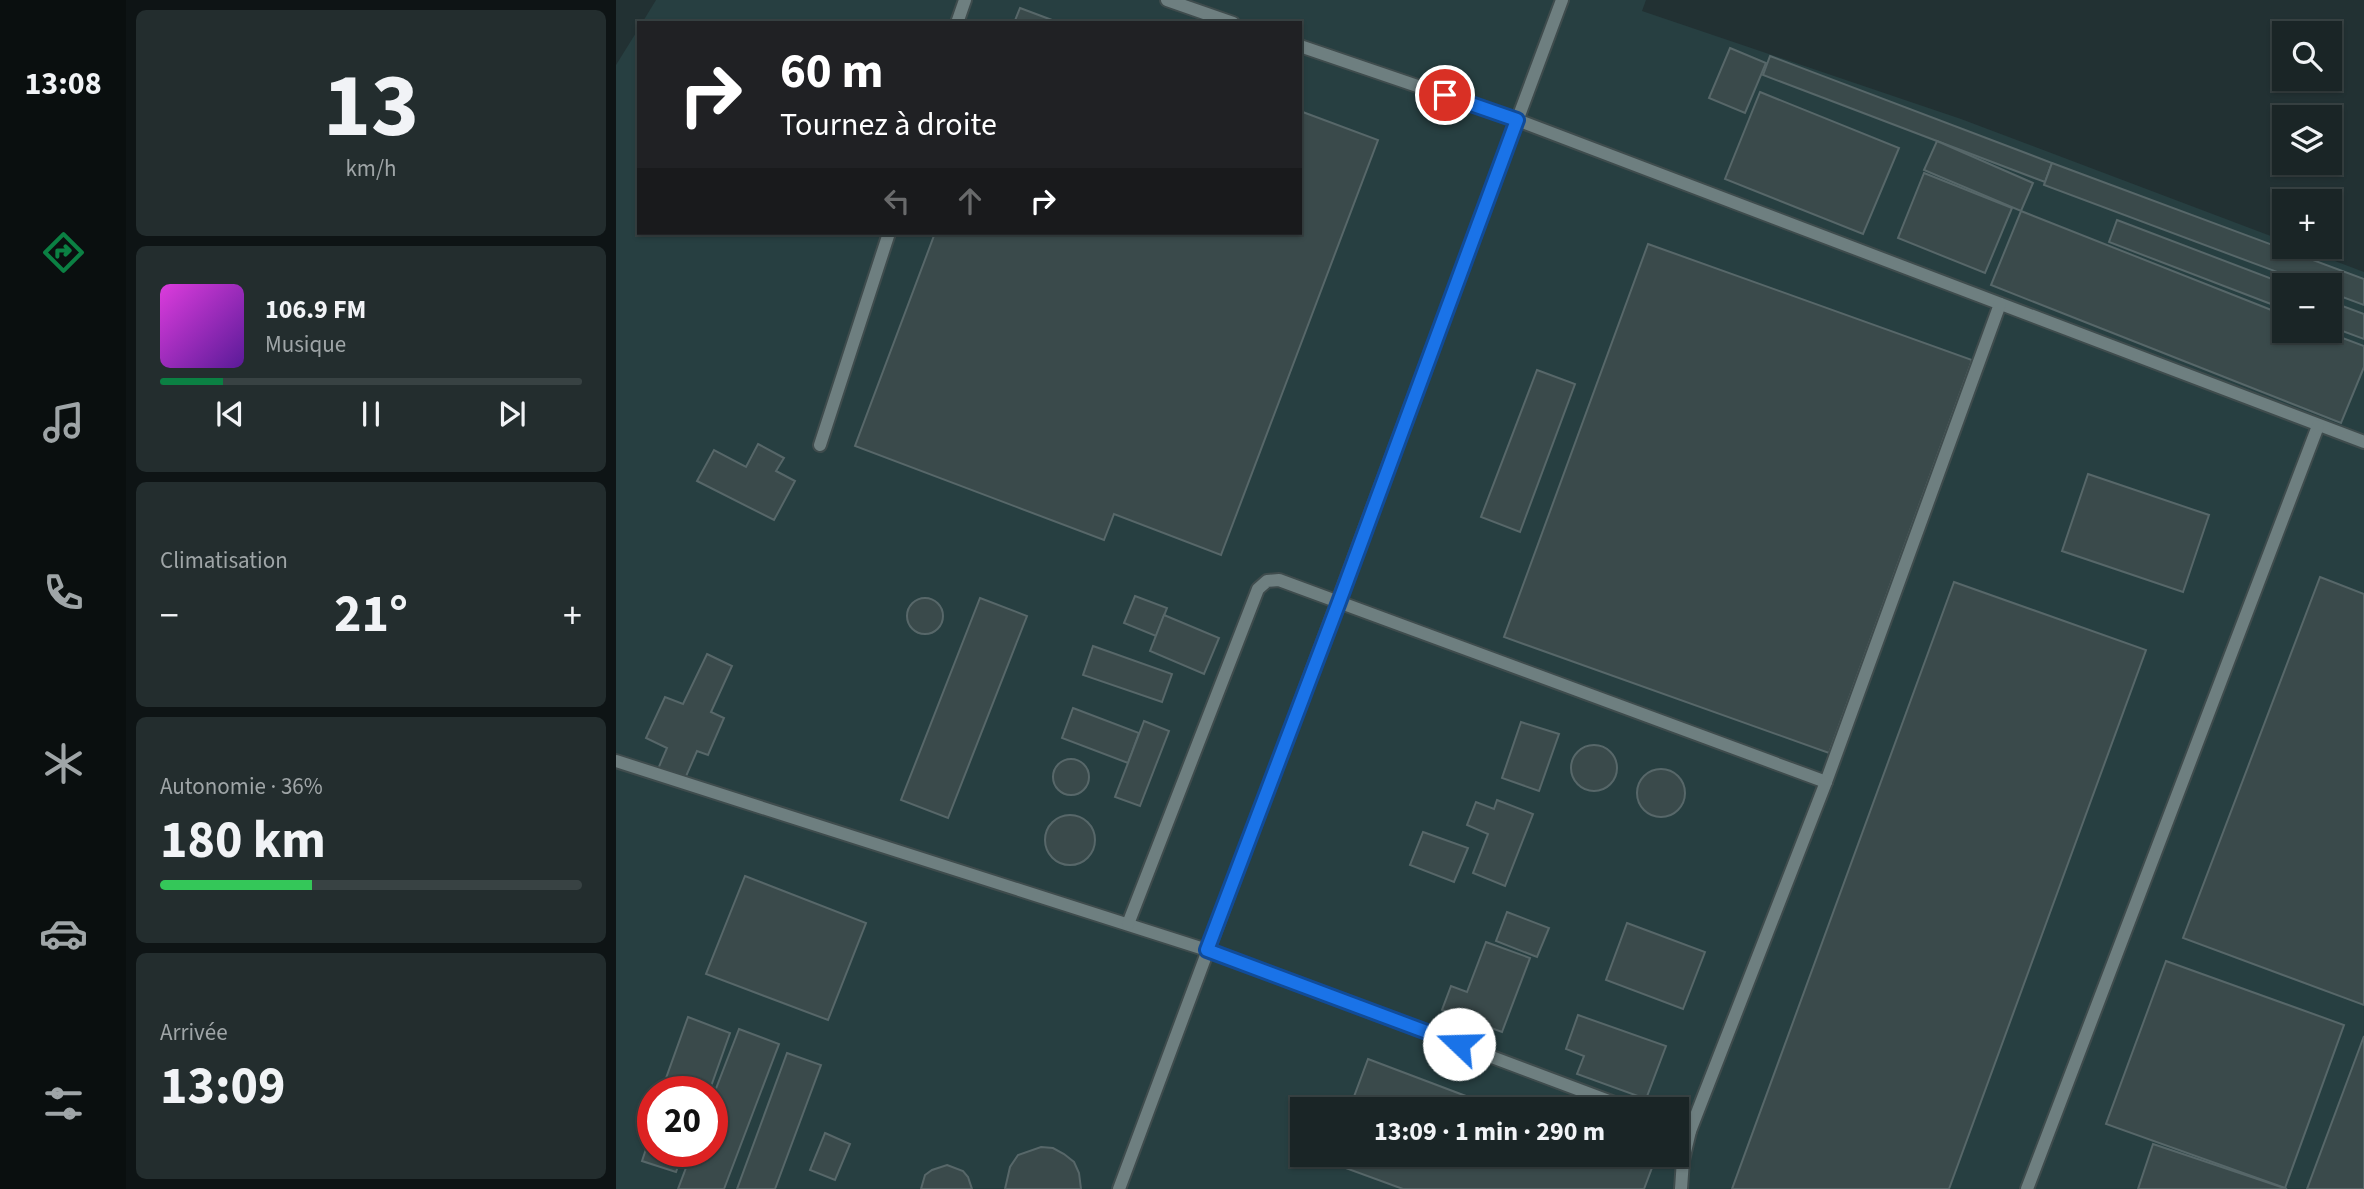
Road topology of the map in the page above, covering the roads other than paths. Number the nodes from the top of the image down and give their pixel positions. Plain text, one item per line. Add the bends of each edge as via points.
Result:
1 (965, 0) edge
2 (1167, 0) edge
3 (1562, 0) edge
4 (958, 21) edge
5 (1227, 21) edge
6 (1302, 47) edge
7 (1517, 120) junction
8 (888, 235) edge
9 (2000, 304) junction
10 (2318, 426) junction
11 (2364, 442) edge
12 (820, 444) dead end
13 (1339, 602) junction
14 (616, 761) edge
15 (1826, 782) junction
16 (1128, 924) junction
17 (1207, 950) junction
18 (1598, 1097) edge
19 (1690, 1131) joint
20 (1119, 1189) edge
21 (1681, 1189) edge
22 (2027, 1189) edge

1 - 4 lane
2 - 5 lane
3 - 7 lane
6 - 7 lane
7 - 9 lane
7 - 13 lane
8 - 12 lane
9 - 10 lane
9 - 15 lane
10 - 11 lane
10 - 22 lane
13 - 15 lane
13 - 16 lane via 1279,580 1267,581 1258,589
13 - 17 lane
14 - 16 lane
15 - 19 lane
16 - 17 lane
17 - 18 lane
17 - 20 lane
19 - 21 lane

